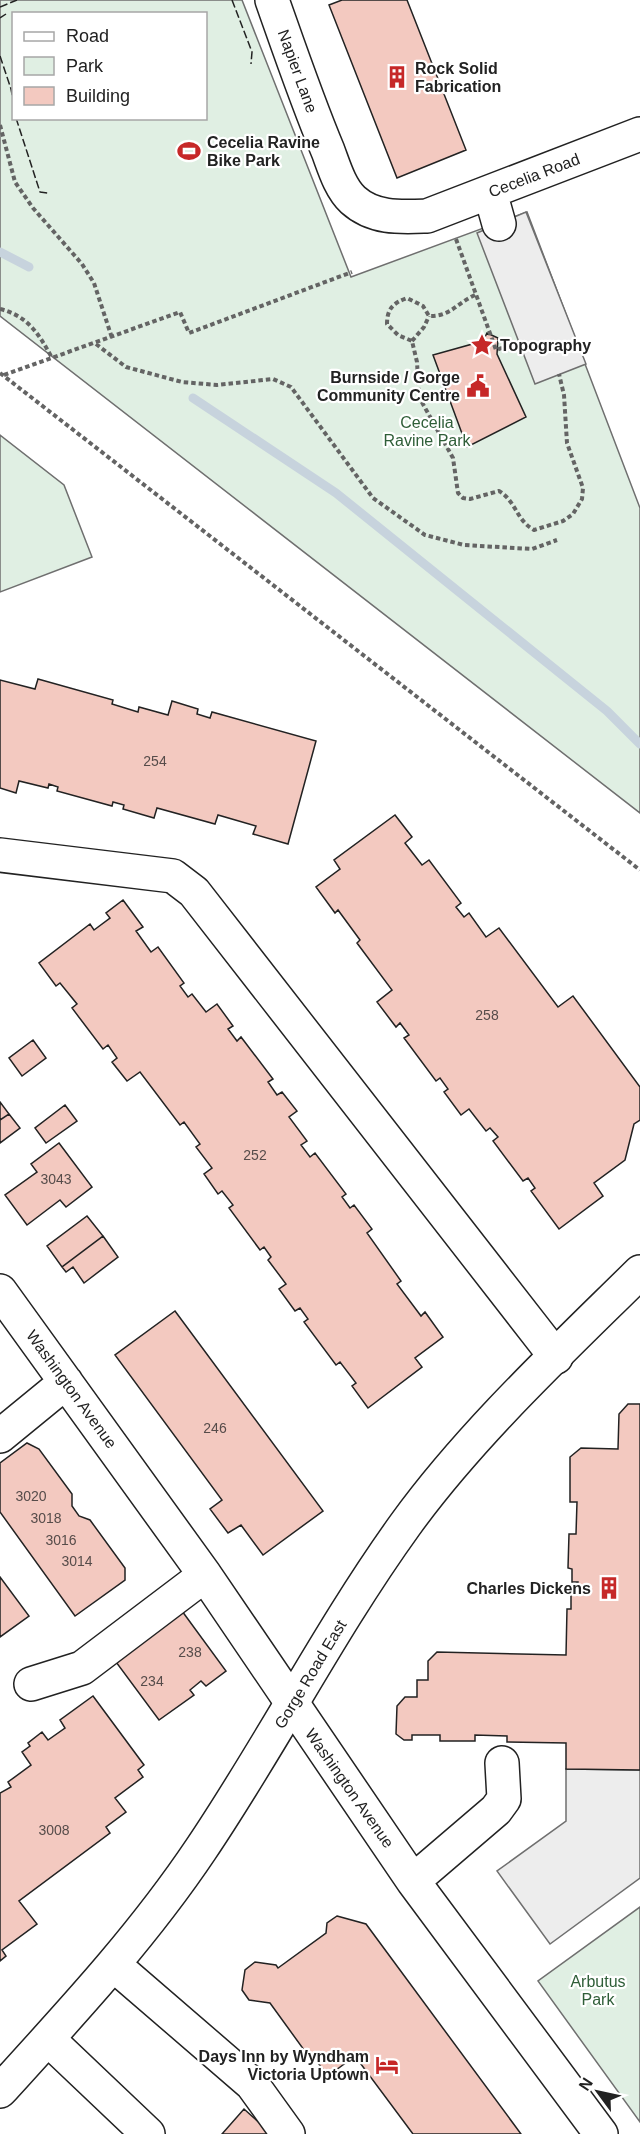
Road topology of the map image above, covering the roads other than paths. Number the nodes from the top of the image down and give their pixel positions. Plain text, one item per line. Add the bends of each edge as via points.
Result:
1 (272, 0) edge
2 (640, 134) edge
3 (490, 192) junction
4 (427, 216) joint
5 (499, 224) dead end
6 (0, 855) edge
7 (640, 1272) edge
8 (0, 1291) edge
9 (556, 1357) junction
10 (66, 1382) junction
11 (0, 1436) edge
12 (205, 1575) junction
13 (31, 1684) dead end
14 (292, 1704) junction
15 (502, 1764) dead end
16 (413, 1881) junction
17 (114, 1965) junction
18 (48, 2039) junction
19 (0, 2091) edge
20 (148, 2134) edge
21 (288, 2134) edge
22 (601, 2134) edge

1 - 4 street, Napier Lane via 312,113 340,181 352,199 368,210 393,218
2 - 3 street, Cecelia Road
3 - 4 street, Cecelia Road
3 - 5 street
6 - 9 street via 173,876 194,892
7 - 9 street, Gorge Road East
8 - 10 street, Washington Avenue
9 - 14 street, Gorge Road East via 445,1473 405,1524
10 - 11 street
10 - 12 street, Washington Avenue
12 - 13 street via 82,1668
12 - 14 street, Washington Avenue
14 - 16 street, Washington Avenue
14 - 17 street, Gorge Road East via 202,1848
15 - 16 street via 504,1799 496,1810
16 - 22 street, Washington Avenue
17 - 18 street, Gorge Road East
17 - 21 street via 252,2084
18 - 19 street, Gorge Road East
18 - 20 street

